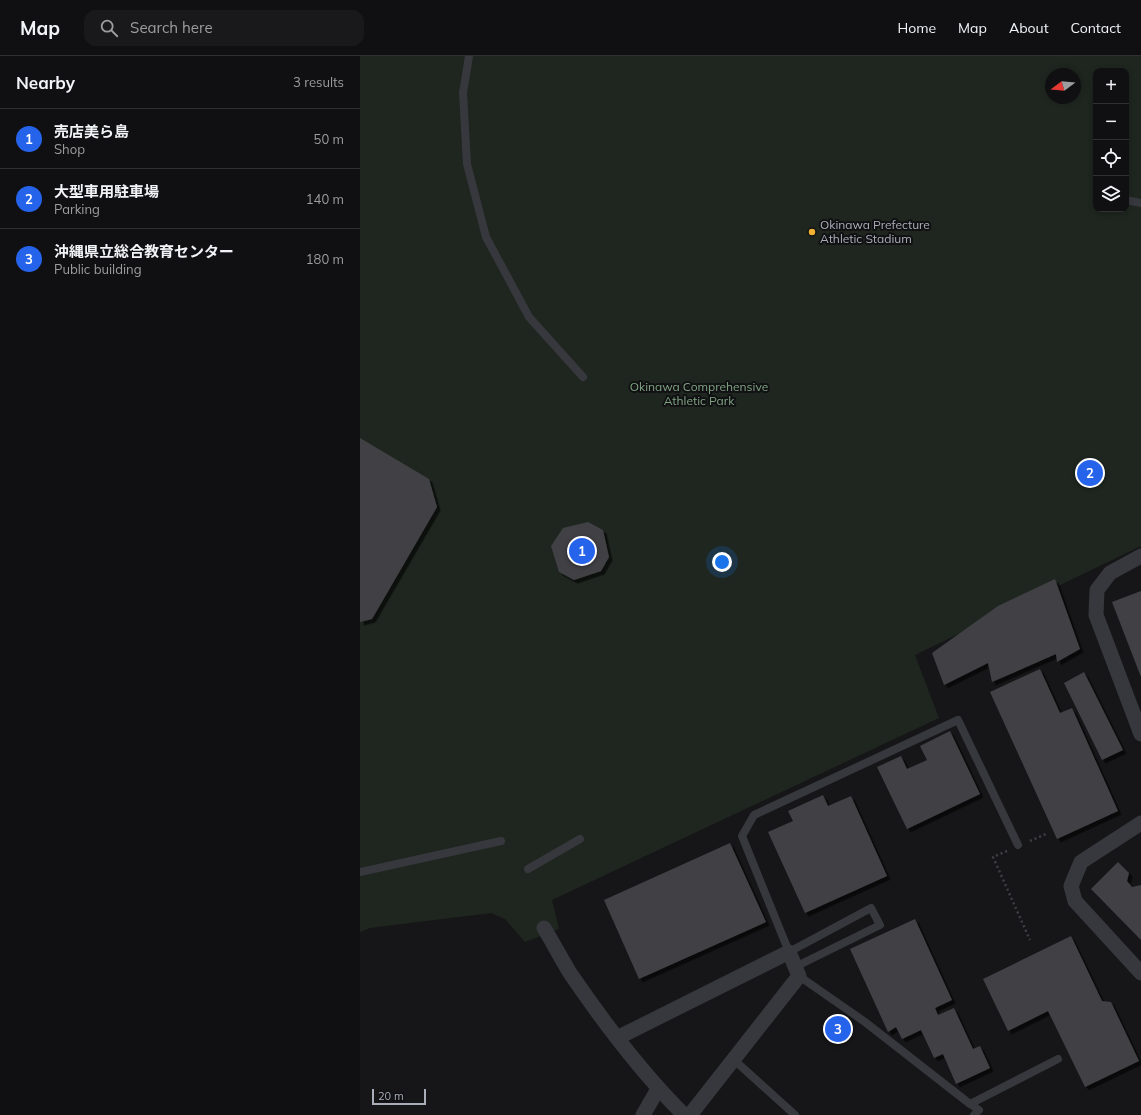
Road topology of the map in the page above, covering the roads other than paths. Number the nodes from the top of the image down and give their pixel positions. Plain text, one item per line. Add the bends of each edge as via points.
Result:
1 (469, 56) edge
2 (1129, 201) edge
3 (1141, 203) edge
4 (582, 377) dead end
5 (1141, 556) edge
6 (1141, 734) edge
7 (1141, 823) edge
8 (580, 839) dead end
9 (502, 841) dead end
10 (1018, 845) road end
11 (528, 869) dead end
12 (360, 872) edge
13 (544, 928) dead end
14 (789, 952) junction
15 (797, 971) junction
16 (1141, 973) edge
17 (617, 1038) junction
18 (733, 1059) junction
19 (1058, 1059) dead end
20 (658, 1089) junction
21 (970, 1104) junction
22 (642, 1115) edge
23 (684, 1115) edge
24 (690, 1115) edge
25 (795, 1115) edge
26 (974, 1115) edge

1 - 4 lane via 463,93 467,164 486,237 529,317
2 - 3 lane
5 - 6 street via 1110,573 1097,590 1096,615
7 - 16 street via 1081,862 1071,886 1075,902
8 - 11 lane
9 - 12 lane
10 - 14 lane via 958,720 754,815 742,836
13 - 17 street via 570,972
14 - 15 street
14 - 15 lane via 871,908 880,925
14 - 17 street
15 - 18 street
15 - 21 lane
17 - 20 street
18 - 24 street
18 - 25 lane
19 - 21 lane
20 - 22 street
20 - 23 street
21 - 26 lane via 979,1110

